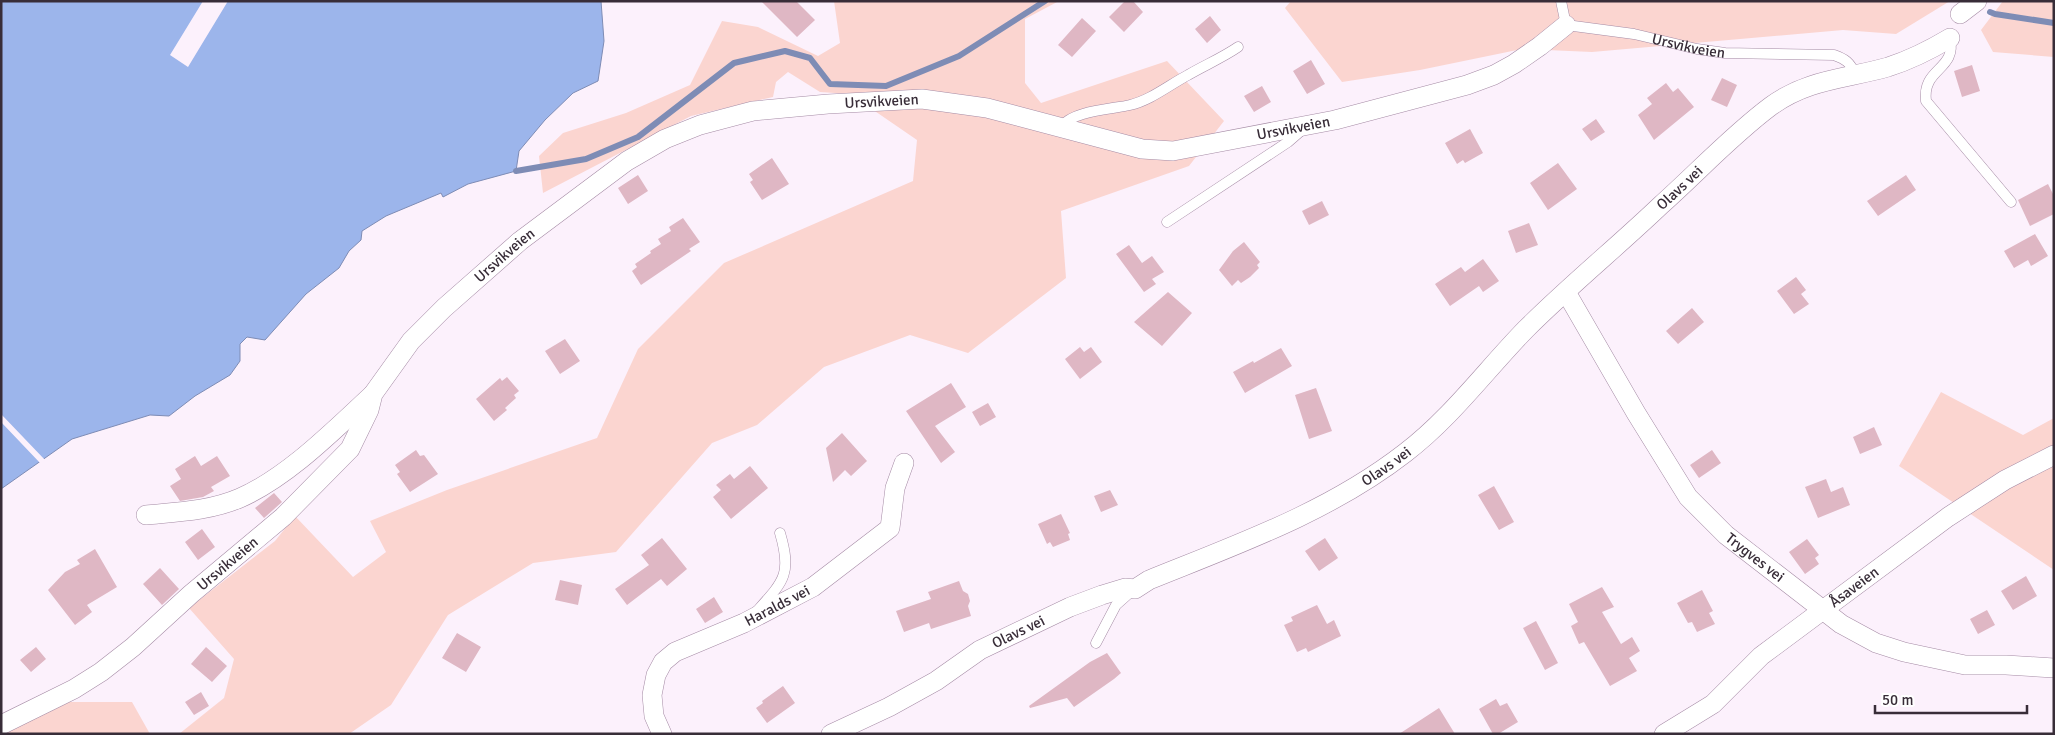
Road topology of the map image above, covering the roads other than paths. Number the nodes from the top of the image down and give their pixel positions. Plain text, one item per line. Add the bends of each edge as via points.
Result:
1 (1562, 1) edge
2 (1977, 1) edge
3 (1960, 14) dead end
4 (1566, 25) junction
5 (1950, 38) joint
6 (1238, 47) dead end
7 (1855, 74) junction
8 (1308, 125) junction
9 (1062, 127) junction
10 (2011, 202) dead end
11 (1167, 222) dead end
12 (1566, 292) junction
13 (373, 394) junction
14 (2054, 455) edge
15 (904, 463) dead end
16 (146, 515) dead end
17 (780, 533) dead end
18 (1135, 589) junction
19 (1822, 609) junction
20 (751, 617) junction
21 (1096, 644) dead end
22 (2054, 668) edge
23 (1, 725) edge
24 (662, 734) edge
25 (831, 734) edge
26 (1664, 734) edge

1 - 4 lane
2 - 3 street
4 - 7 lane, Ursvikveien via 1634,34 1725,53 1834,55 1845,59
4 - 8 street, Ursvikveien via 1514,64 1467,86
5 - 7 street via 1922,55
5 - 10 lane via 1951,55 1930,79 1926,101
6 - 9 lane via 1147,99 1081,115 1069,119
7 - 12 street, Olavs vei via 1803,88 1773,105 1718,151
8 - 9 street, Ursvikveien via 1173,151 1142,149
8 - 11 lane via 1288,142
9 - 13 street, Ursvikveien via 987,108 922,99 753,111 700,125 665,139 626,161 520,242 411,341
12 - 18 street, Olavs vei via 1406,452 1357,486 1309,513 1149,580
12 - 19 street, Trygves vei via 1688,497 1726,535
13 - 16 street via 273,481 216,506
13 - 23 street, Ursvikveien via 350,449 283,517 101,672
14 - 19 street, Åsaveien via 2005,480 1956,512
15 - 20 street, Haralds vei via 895,488 890,528 813,587
17 - 20 lane via 785,552 785,575 774,593
18 - 21 lane via 1116,605
18 - 25 street, Olavs vei via 1102,594 1070,607 980,650 936,681
19 - 22 street, Trygves vei via 1841,624 1876,643 1904,652 1965,665
19 - 26 street, Åsaveien via 1761,656 1713,704
20 - 24 street, Haralds vei via 744,623 675,652 663,662 656,675 652,695 654,716

